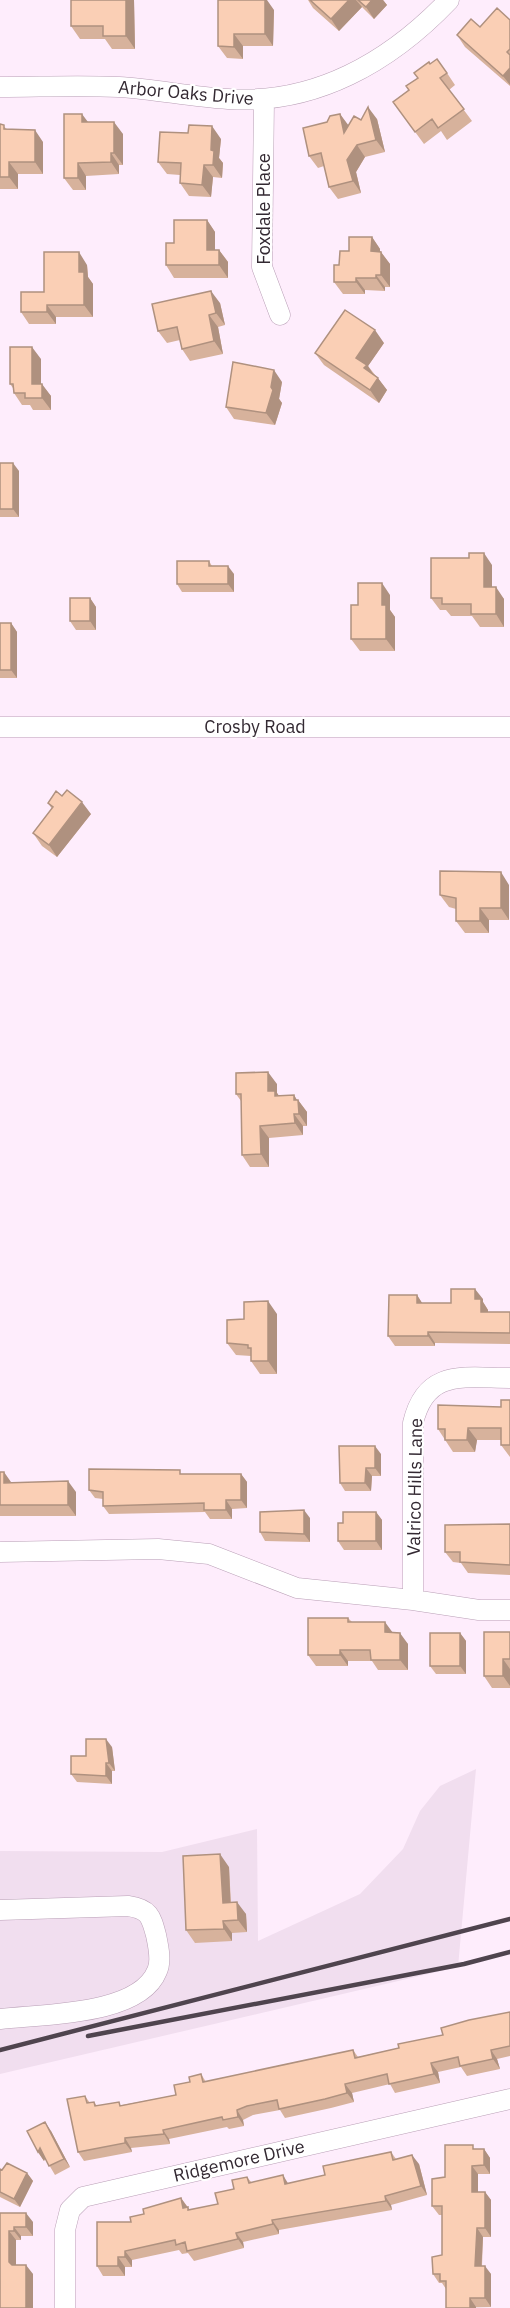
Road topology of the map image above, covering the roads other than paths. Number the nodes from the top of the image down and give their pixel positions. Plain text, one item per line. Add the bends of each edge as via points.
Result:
1 (449, 0) edge
2 (0, 87) edge
3 (264, 100) junction
4 (280, 315) dead end
5 (0, 727) edge
6 (510, 727) edge
7 (510, 1378) edge
8 (0, 1552) edge
9 (413, 1600) junction
10 (510, 1610) edge
11 (0, 1910) edge
12 (0, 2019) edge
13 (510, 2099) edge
14 (64, 2308) edge

1 - 3 street, Arbor Oaks Drive via 393,51 338,81
2 - 3 street, Arbor Oaks Drive via 120,87
3 - 4 street, Foxdale Place via 262,267
5 - 6 street, Crosby Road
7 - 9 street, Valrico Hills Lane via 441,1382 424,1394 417,1407 413,1423
8 - 9 street via 158,1549 209,1554 297,1588
9 - 10 street via 479,1610
11 - 12 street via 144,1908 152,1916 159,1947 158,1971 146,1988 126,2001
13 - 14 street, Ridgemore Drive via 83,2196 70,2210 65,2230

